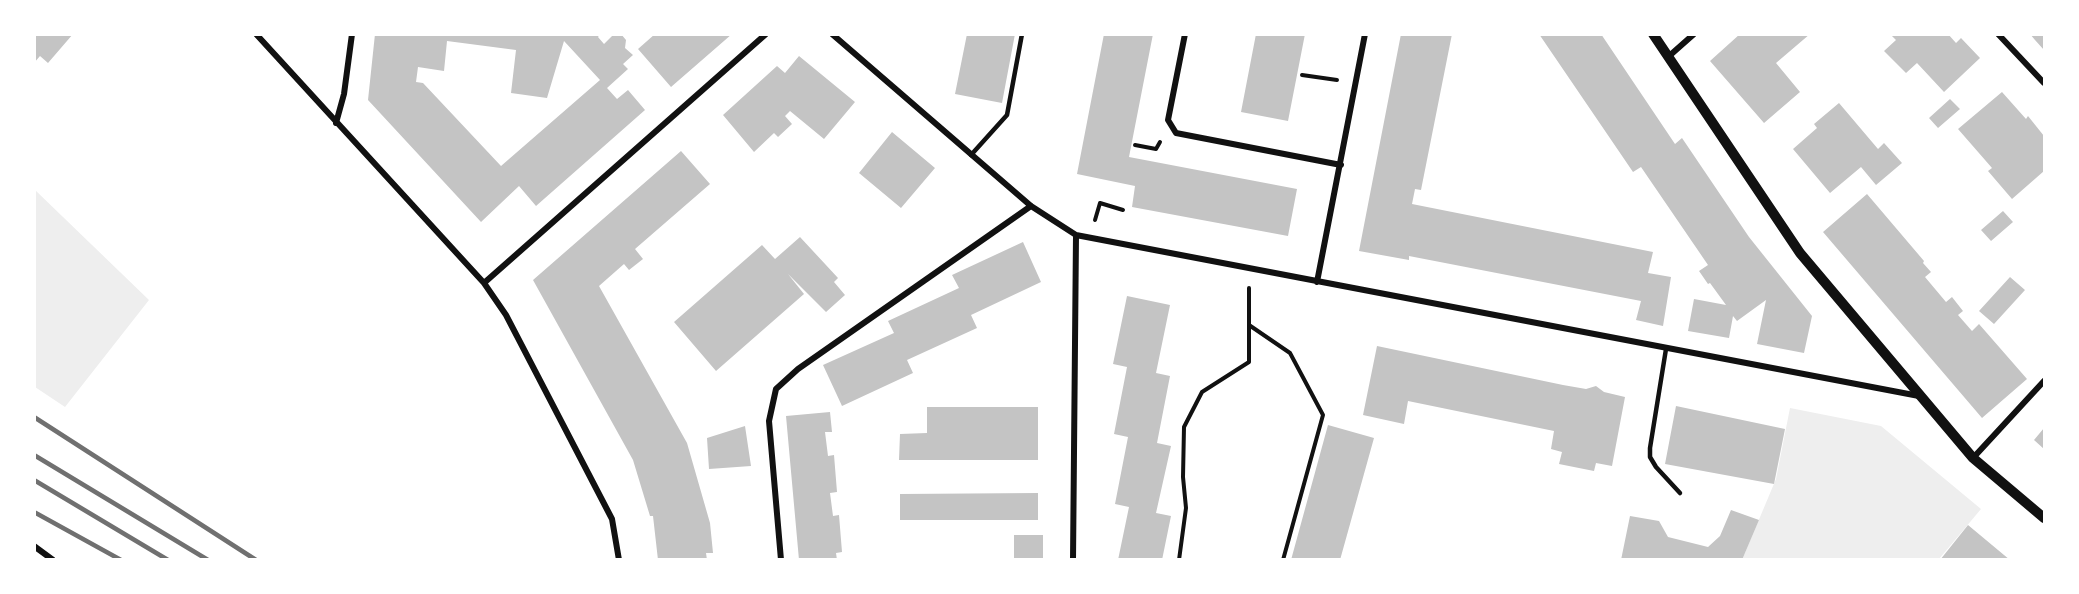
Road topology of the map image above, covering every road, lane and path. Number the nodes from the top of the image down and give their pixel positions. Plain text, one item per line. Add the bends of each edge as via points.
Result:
1 (256, 34) edge
2 (352, 34) edge
3 (766, 34) edge
4 (832, 34) edge
5 (1022, 34) edge
6 (1185, 34) edge
7 (1365, 34) edge
8 (1653, 34) edge
9 (1694, 34) edge
10 (1998, 34) edge
11 (1668, 57) junction
12 (1302, 75) dead end
13 (1332, 80) dead end
14 (2044, 83) edge
15 (336, 123) junction
16 (1136, 145) dead end
17 (1156, 149) dead end
18 (971, 155) junction
19 (1341, 165) junction
20 (1031, 206) junction
21 (1123, 210) dead end
22 (1076, 235) junction
23 (1090, 238) junction
24 (1250, 269) junction
25 (1317, 282) junction
26 (484, 283) junction
27 (1249, 325) junction
28 (1666, 349) junction
29 (2044, 381) edge
30 (1919, 396) junction
31 (1973, 458) junction
32 (1680, 493) dead end
33 (2044, 518) edge
34 (34, 546) edge
35 (53, 560) edge
36 (619, 560) edge
37 (781, 560) edge
38 (1073, 560) edge
39 (1179, 560) edge
40 (1282, 560) edge

1 - 15 street
2 - 15 street
3 - 26 street
4 - 18 street
5 - 18 lane via 1007,116
6 - 19 street via 1168,120 1176,133
7 - 19 street
8 - 11 street
9 - 11 street
10 - 14 street
11 - 30 street via 1800,253
12 - 13 path
15 - 26 street
16 - 17 path
18 - 20 street
19 - 25 street
20 - 22 street
20 - 37 street via 798,369 776,389 769,421
21 - 23 path via 1100,203
22 - 23 street
22 - 38 street
23 - 24 street
24 - 25 street
24 - 27 path
25 - 28 street
26 - 36 street via 506,315 612,519
27 - 39 path via 1249,362 1202,392 1184,427 1186,508
27 - 40 path via 1290,353 1323,415
28 - 30 street
28 - 32 lane via 1650,457
29 - 31 street
30 - 31 street
31 - 33 street
34 - 35 street

